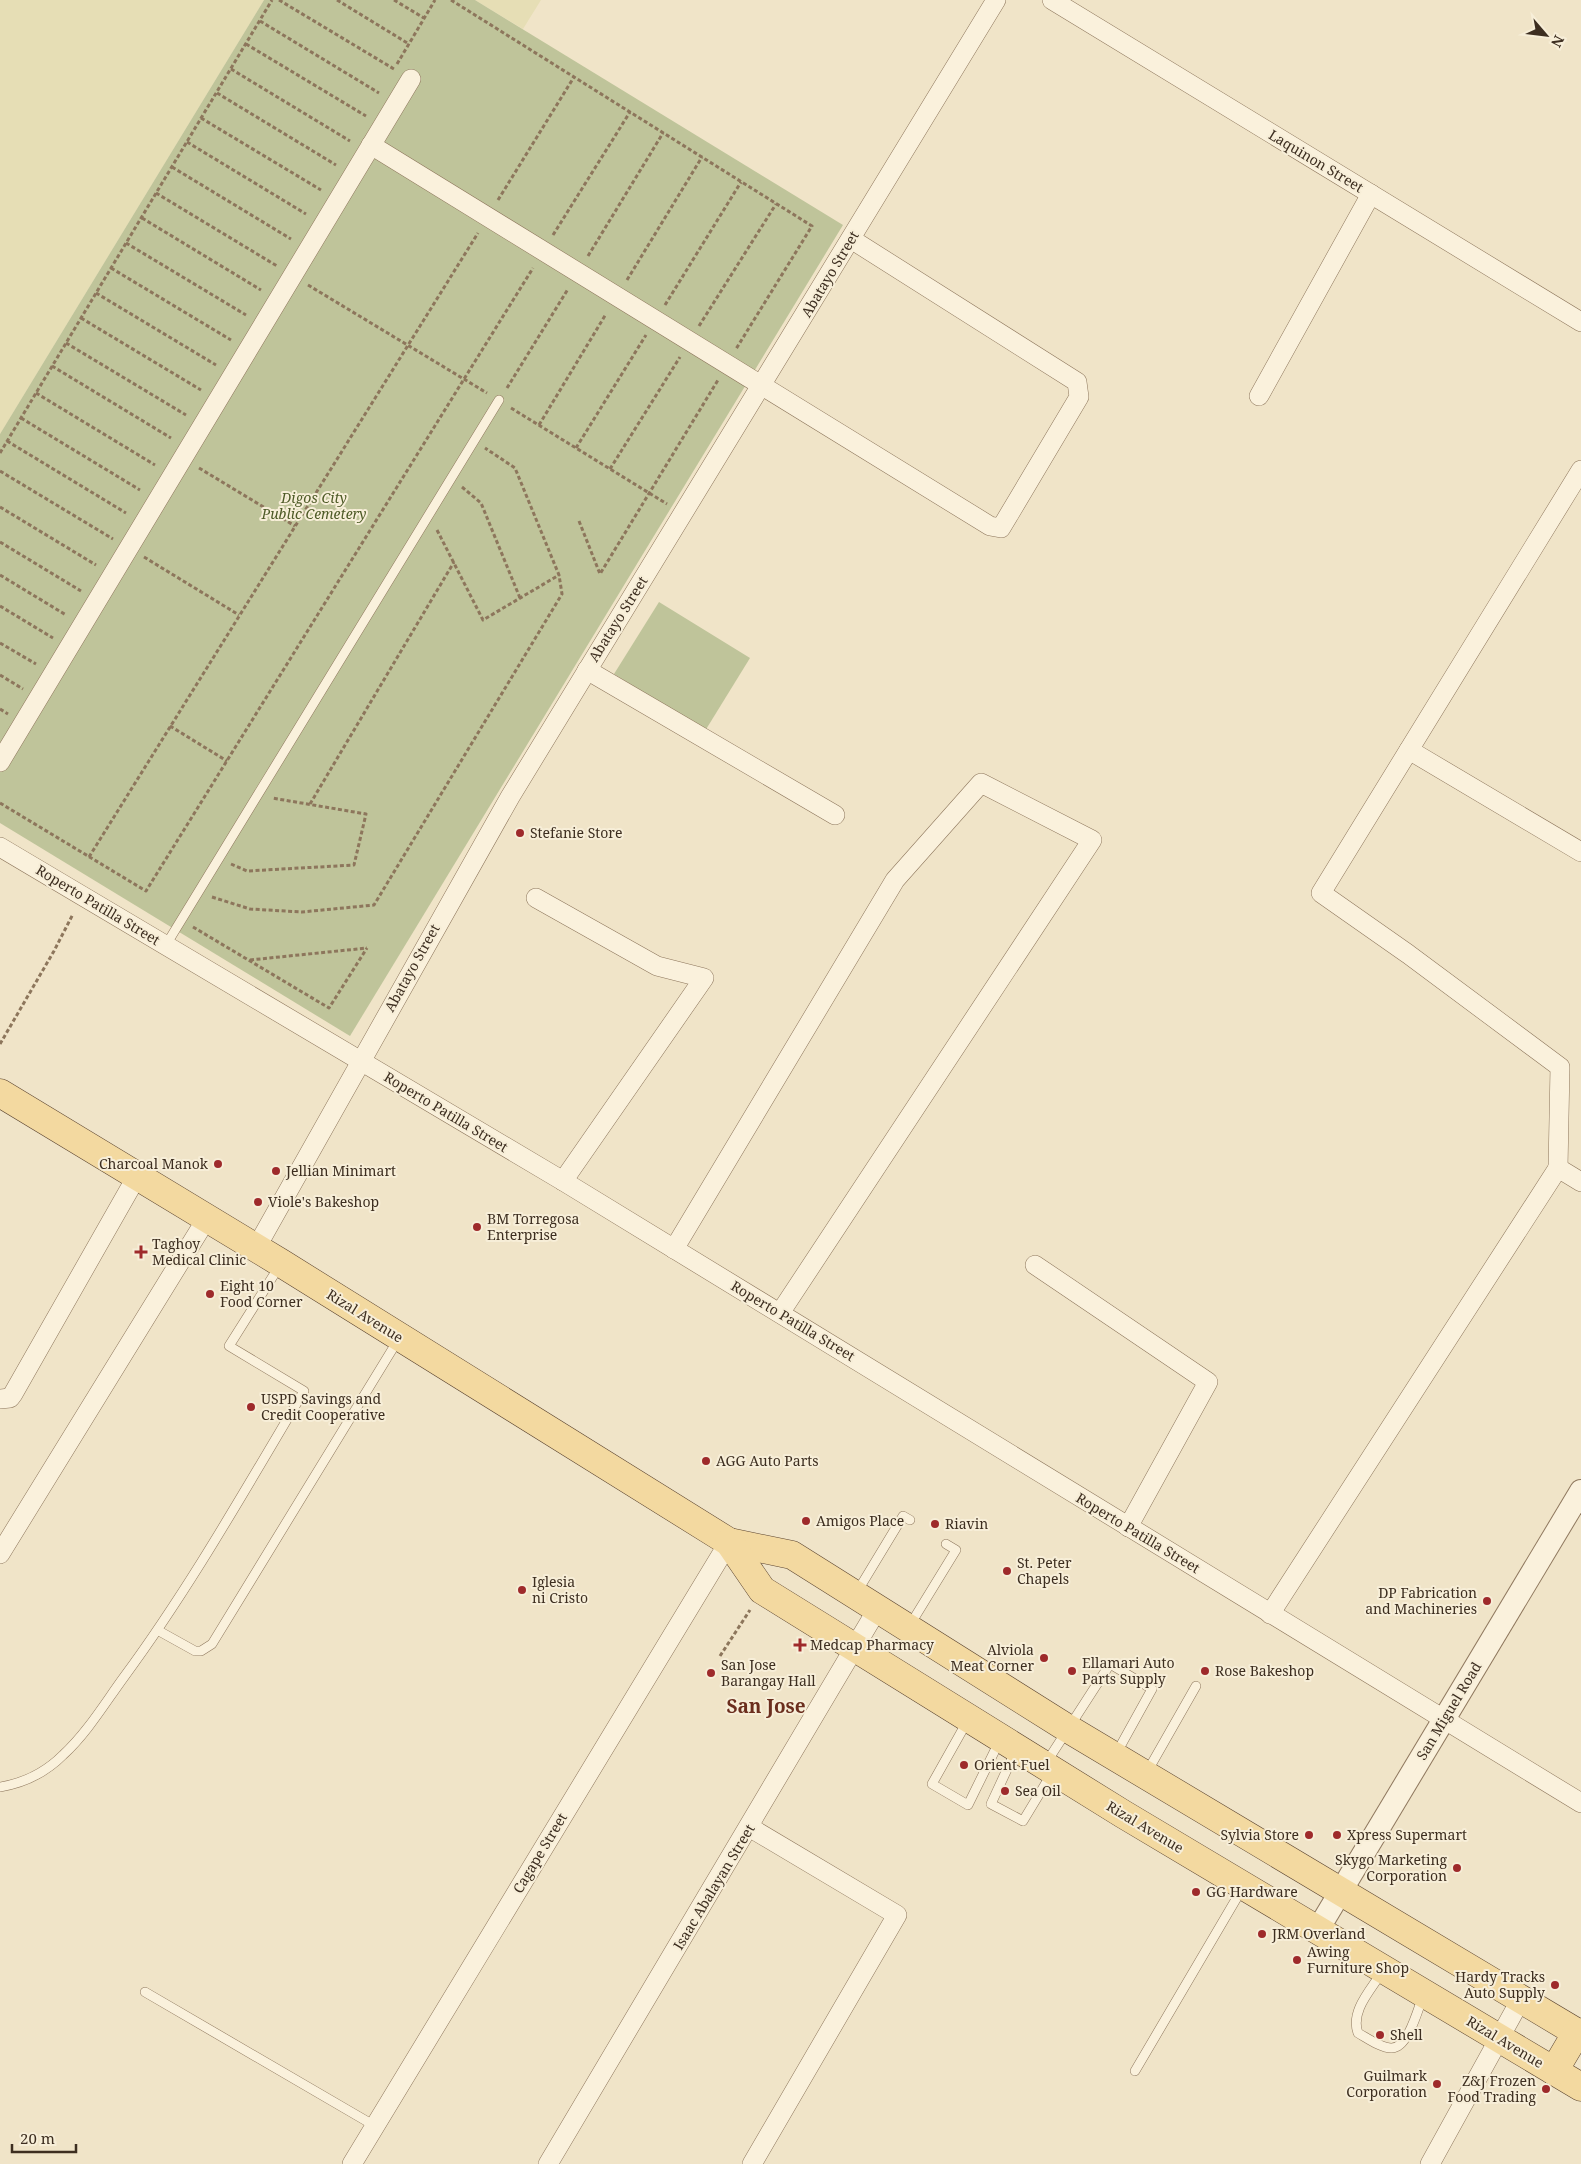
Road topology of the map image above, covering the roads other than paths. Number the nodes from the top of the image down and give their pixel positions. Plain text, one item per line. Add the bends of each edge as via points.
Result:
1 (996, 0) edge
2 (1052, 0) edge
3 (411, 80) road end
4 (369, 148) junction
5 (1371, 194) junction
6 (851, 239) junction
7 (1581, 322) edge
8 (762, 385) junction
9 (1258, 396) dead end
10 (499, 400) road end
11 (1581, 470) edge
12 (587, 670) junction
13 (1409, 750) junction
14 (0, 762) edge
15 (835, 815) dead end
16 (0, 847) edge
17 (1581, 852) edge
18 (536, 898) dead end
19 (166, 945) junction
20 (360, 1060) junction
21 (0, 1093) edge
22 (1558, 1168) junction
23 (137, 1176) junction
24 (563, 1181) junction
25 (1581, 1182) edge
26 (207, 1218) junction
27 (256, 1248) junction
28 (674, 1249) junction
29 (281, 1263) junction
30 (1035, 1265) dead end
31 (780, 1314) junction
32 (399, 1338) junction
33 (0, 1399) edge
34 (1581, 1491) edge
35 (910, 1520) dead end
36 (1128, 1527) junction
37 (729, 1542) junction
38 (946, 1544) dead end
39 (0, 1554) edge
40 (867, 1601) junction
41 (1270, 1614) junction
42 (908, 1628) junction
43 (159, 1631) junction
44 (854, 1647) junction
45 (1196, 1686) dead end
46 (969, 1718) junction
47 (1443, 1721) junction
48 (1067, 1728) junction
49 (1009, 1742) junction
50 (1114, 1756) junction
51 (1050, 1768) junction
52 (1146, 1775) junction
53 (0, 1787) edge
54 (1581, 1803) edge
55 (749, 1827) junction
56 (1243, 1886) junction
57 (1340, 1892) junction
58 (1317, 1931) junction
59 (1384, 1970) junction
60 (145, 1992) dead end
61 (1424, 1994) junction
62 (1521, 1999) junction
63 (1579, 2034) edge
64 (1500, 2038) junction
65 (1135, 2071) dead end
66 (1554, 2071) junction
67 (1581, 2087) edge
68 (375, 2126) junction
69 (352, 2164) edge
70 (548, 2164) edge
71 (752, 2164) edge
72 (1430, 2164) edge

1 - 6 street, Abatayo Street
2 - 5 street, Laquinon Street
3 - 4 street
4 - 8 street via 488,216
4 - 14 street
5 - 7 street, Laquinon Street
5 - 9 street
6 - 8 street, Abatayo Street
6 - 8 street via 1077,382 1079,397 1006,520 1001,528 990,526
8 - 12 street, Abatayo Street
10 - 19 lane
11 - 13 street
12 - 15 street
12 - 20 street, Abatayo Street
13 - 17 street
13 - 22 street via 1321,893 1560,1067
16 - 19 street, Roperto Patilla Street
18 - 24 street via 656,966 704,978
19 - 20 street, Roperto Patilla Street
20 - 24 street, Roperto Patilla Street
20 - 27 street, Abatayo Street
21 - 23 main road, Rizal Avenue
22 - 25 street
22 - 41 street
23 - 26 main road, Rizal Avenue
23 - 33 street via 13,1394 10,1398
24 - 28 street, Roperto Patilla Street
26 - 27 main road, Rizal Avenue
26 - 39 street
27 - 29 main road, Rizal Avenue
28 - 31 street, Roperto Patilla Street
28 - 31 street via 895,880 981,783 1092,840
29 - 32 main road, Rizal Avenue
29 - 43 lane via 229,1346 304,1391
30 - 36 street via 1208,1382
31 - 36 street, Roperto Patilla Street
32 - 37 main road, Rizal Avenue
32 - 43 lane via 212,1644 195,1650
34 - 47 street, San Miguel Road
35 - 40 lane via 902,1516
36 - 41 street, Roperto Patilla Street
37 - 40 main road, Rizal Avenue via 792,1555
37 - 44 main road, Rizal Avenue via 762,1590
37 - 68 street, Cagape Street
38 - 42 lane via 956,1550
40 - 42 main road, Rizal Avenue
40 - 44 street, Isaac Abalayan Street
41 - 47 street, Roperto Patilla Street
42 - 48 main road, Rizal Avenue
43 - 53 lane via 64,1755 41,1773
44 - 46 main road, Rizal Avenue
44 - 55 street, Isaac Abalayan Street
45 - 52 lane
46 - 49 main road, Rizal Avenue
46 - 49 lane via 932,1784 968,1805
47 - 54 street, Roperto Patilla Street
47 - 57 street, San Miguel Road
48 - 50 main road, Rizal Avenue
48 - 50 lane via 1110,1664 1144,1684 1152,1689
48 - 51 lane
49 - 51 main road, Rizal Avenue
49 - 51 lane via 991,1804 1023,1822
50 - 52 main road, Rizal Avenue
51 - 56 main road, Rizal Avenue
52 - 57 main road, Rizal Avenue
55 - 70 street, Isaac Abalayan Street
55 - 71 street via 897,1915
56 - 58 main road, Rizal Avenue
56 - 65 lane
57 - 58 street, San Miguel Road
57 - 62 main road, Rizal Avenue
58 - 59 main road, Rizal Avenue
59 - 61 main road, Rizal Avenue
59 - 61 lane via 1360,2008 1356,2018 1358,2033 1390,2049 1397,2047 1408,2036
60 - 68 lane
61 - 64 main road, Rizal Avenue
62 - 63 main road, Rizal Avenue
62 - 64 street
63 - 66 main road
64 - 66 main road, Rizal Avenue
64 - 72 street
66 - 67 main road, Rizal Avenue
68 - 69 street, Cagape Street

